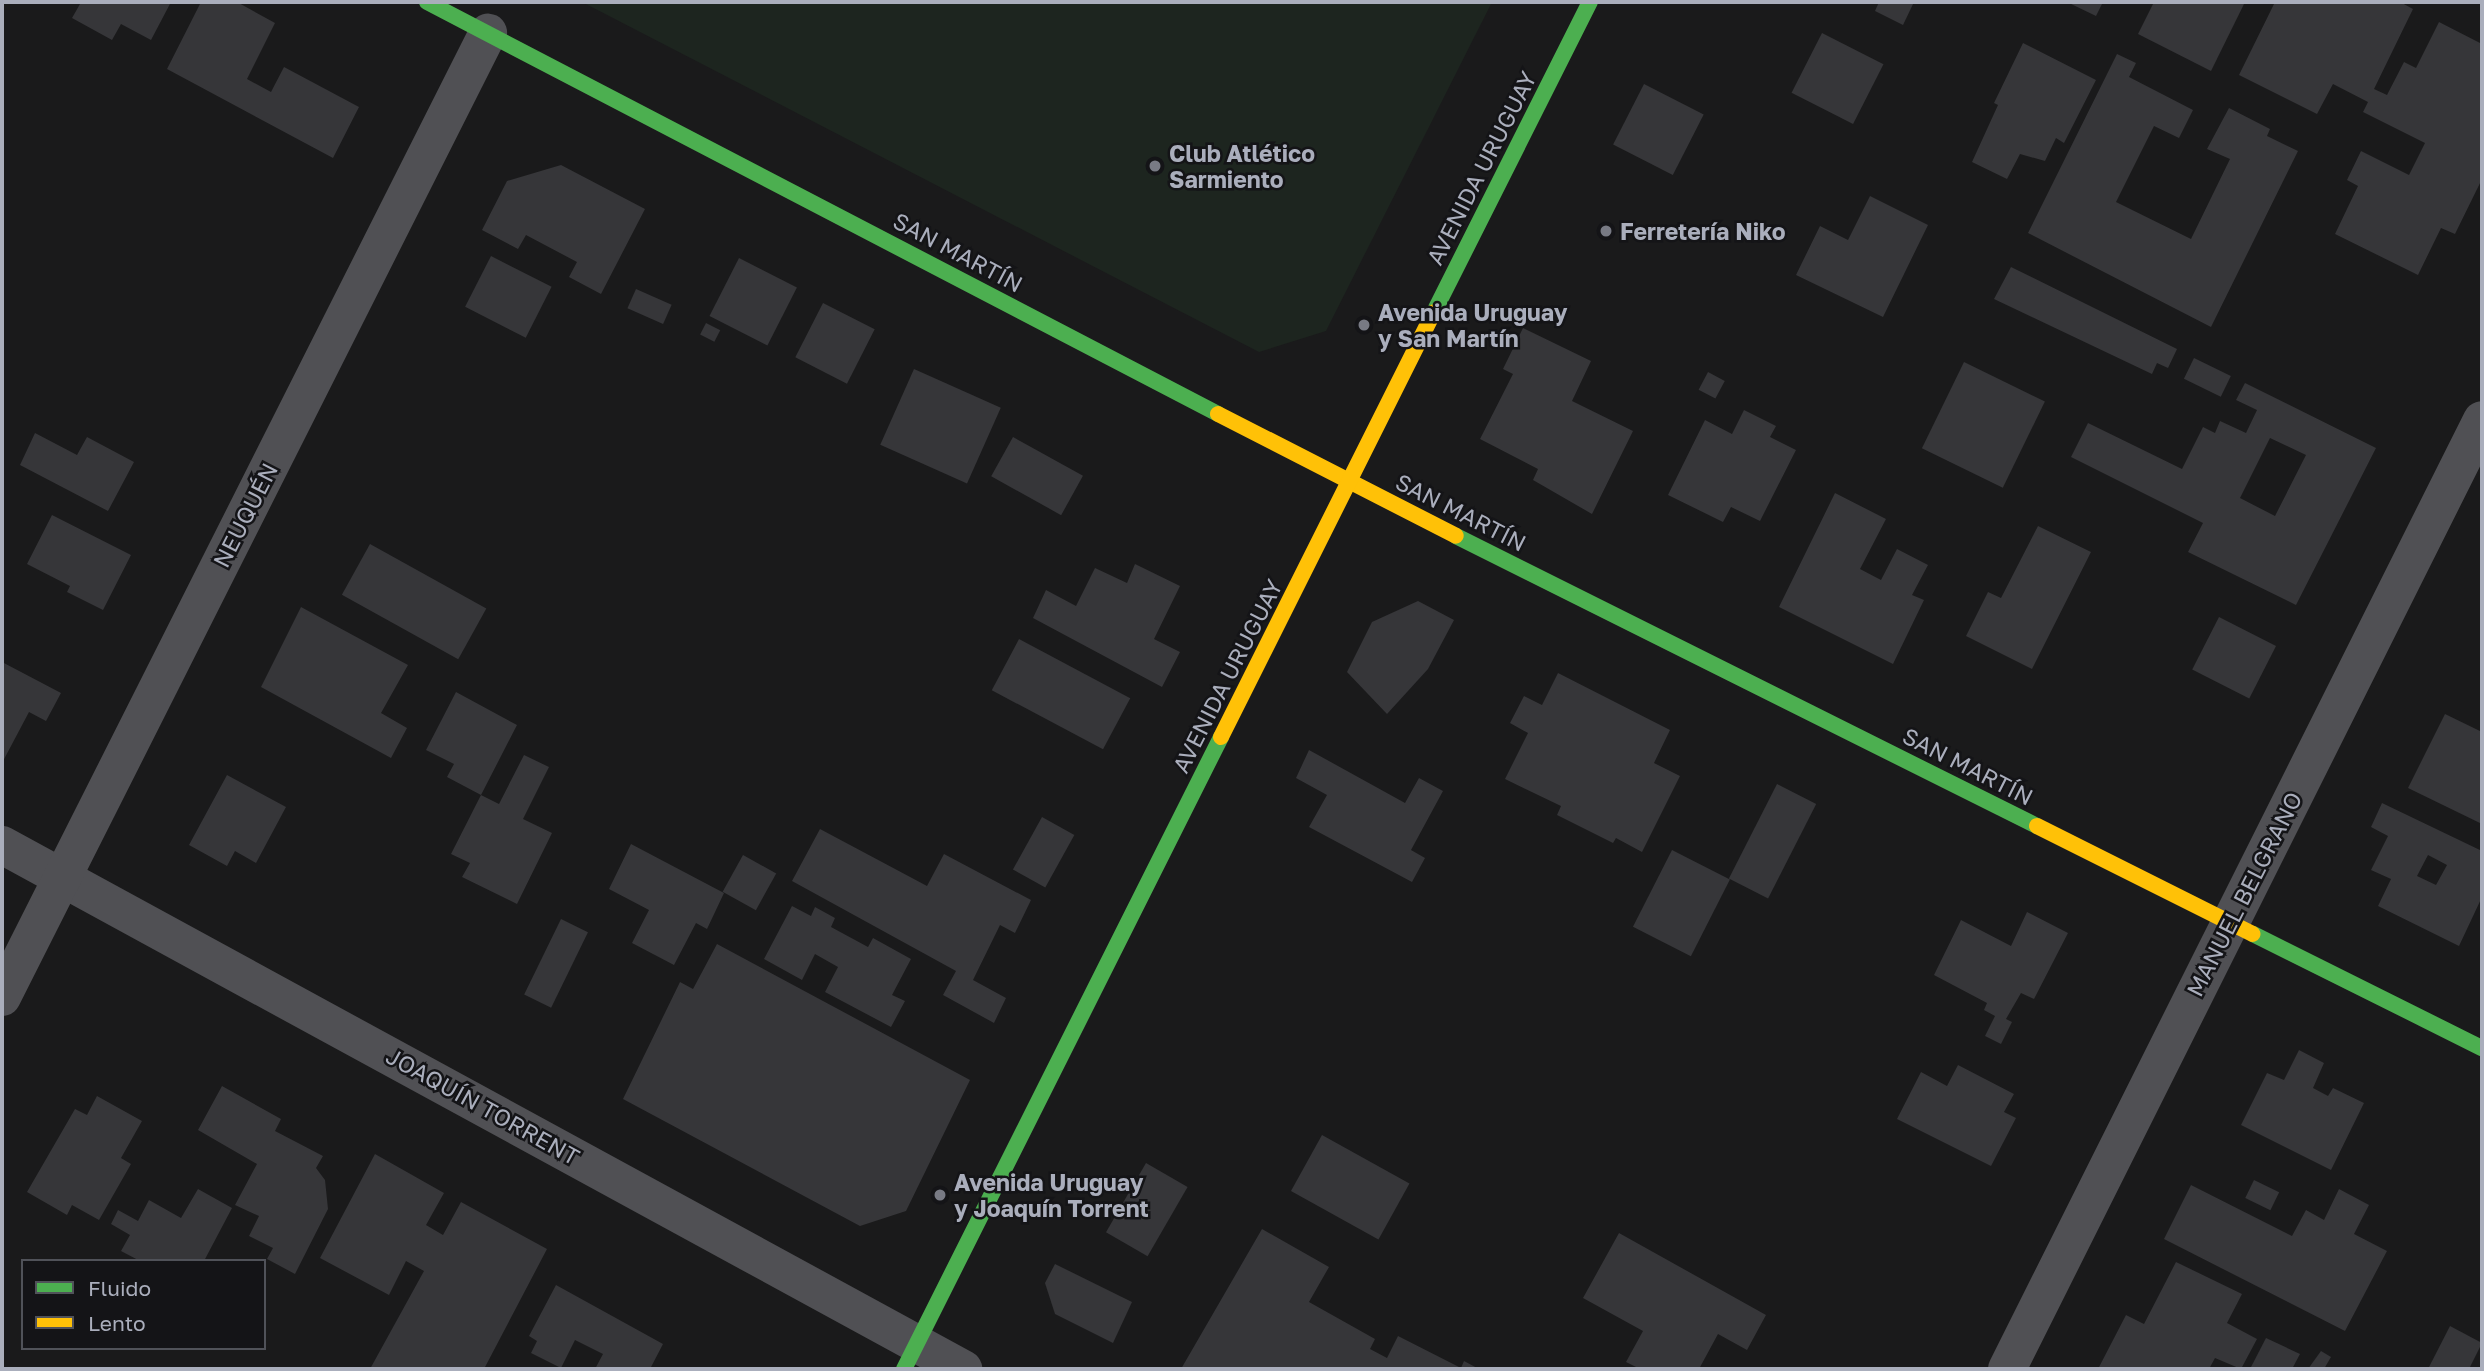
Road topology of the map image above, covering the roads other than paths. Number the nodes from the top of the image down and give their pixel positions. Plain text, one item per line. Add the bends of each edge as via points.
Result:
1 (427, 2) edge
2 (1590, 2) edge
3 (488, 33) junction
4 (2482, 419) edge
5 (1349, 482) junction
6 (2, 845) edge
7 (62, 876) junction
8 (2230, 922) junction
9 (2, 997) edge
10 (2482, 1048) edge
11 (910, 1356) edge
12 (963, 1369) edge
13 (2007, 1369) edge

1 - 3 street, SAN MARTÍN
2 - 5 street, AVENIDA URUGUAY
3 - 5 street, SAN MARTÍN
3 - 7 street, NEUQUÉN
4 - 8 street, MANUEL BELGRANO
5 - 8 street, SAN MARTÍN
5 - 11 street, AVENIDA URUGUAY
6 - 7 street, JOAQUÍN TORRENT
7 - 9 street, NEUQUÉN
7 - 11 street, JOAQUÍN TORRENT
8 - 10 street, SAN MARTÍN
8 - 13 street, MANUEL BELGRANO
11 - 12 street, JOAQUÍN TORRENT

